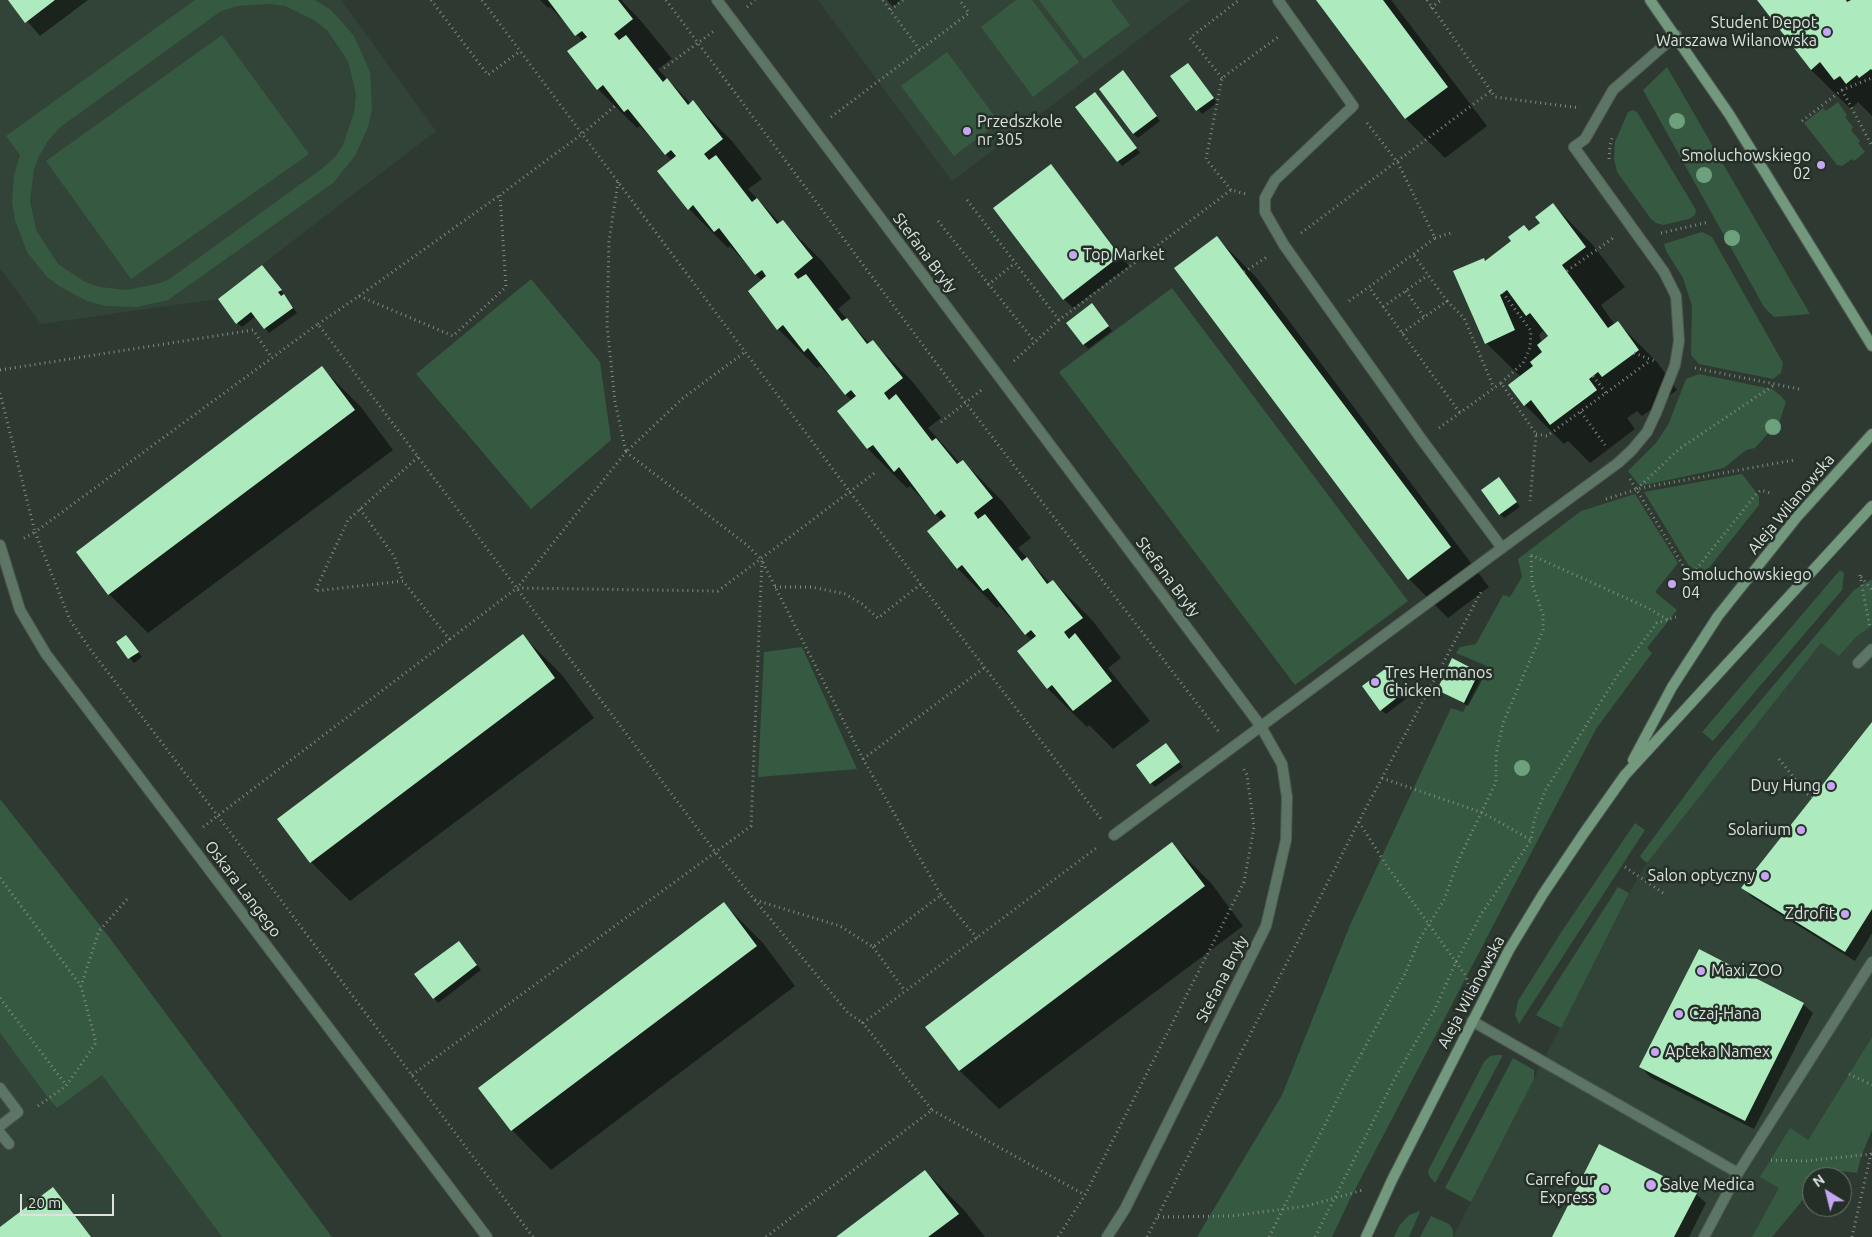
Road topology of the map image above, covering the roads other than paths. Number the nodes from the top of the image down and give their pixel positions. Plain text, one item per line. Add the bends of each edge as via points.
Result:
1 (717, 0) edge
2 (1278, 0) edge
3 (1650, 0) edge
4 (1676, 35) junction
5 (1872, 346) edge
6 (1872, 434) edge
7 (1872, 506) edge
8 (1, 548) edge
9 (1502, 548) junction
10 (1871, 650) edge
11 (1858, 663) dead end
12 (1260, 725) junction
13 (1625, 774) junction
14 (1114, 835) road end
15 (1872, 962) edge
16 (1472, 1021) junction
17 (0, 1088) edge
18 (0, 1126) edge
19 (0, 1133) edge
20 (9, 1144) dead end
21 (1738, 1173) junction
22 (488, 1237) edge
23 (1107, 1237) edge
24 (1366, 1237) edge
25 (1704, 1237) edge

1 - 12 street, Stefana Bryły
2 - 9 street via 1353,106 1275,180 1265,198 1265,212 1284,245
3 - 4 main road
4 - 5 main road via 1757,158
4 - 9 street via 1613,90 1585,139 1574,147 1664,272 1676,296 1679,341 1667,389 1647,432 1618,464
6 - 13 main road, Aleja Wilanowska via 1797,517 1718,616 1672,687
7 - 13 main road, Aleja Wilanowska
8 - 22 street, Oskara Langego via 20,610 46,654
9 - 12 street
10 - 11 street
12 - 14 street
12 - 23 street, Stefana Bryły via 1282,764 1287,797 1286,840 1266,926 1125,1209
13 - 16 main road, Aleja Wilanowska via 1543,894
15 - 21 street
16 - 21 street
16 - 24 main road, Aleja Wilanowska
17 - 18 street via 18,1112
19 - 20 street
21 - 25 street

